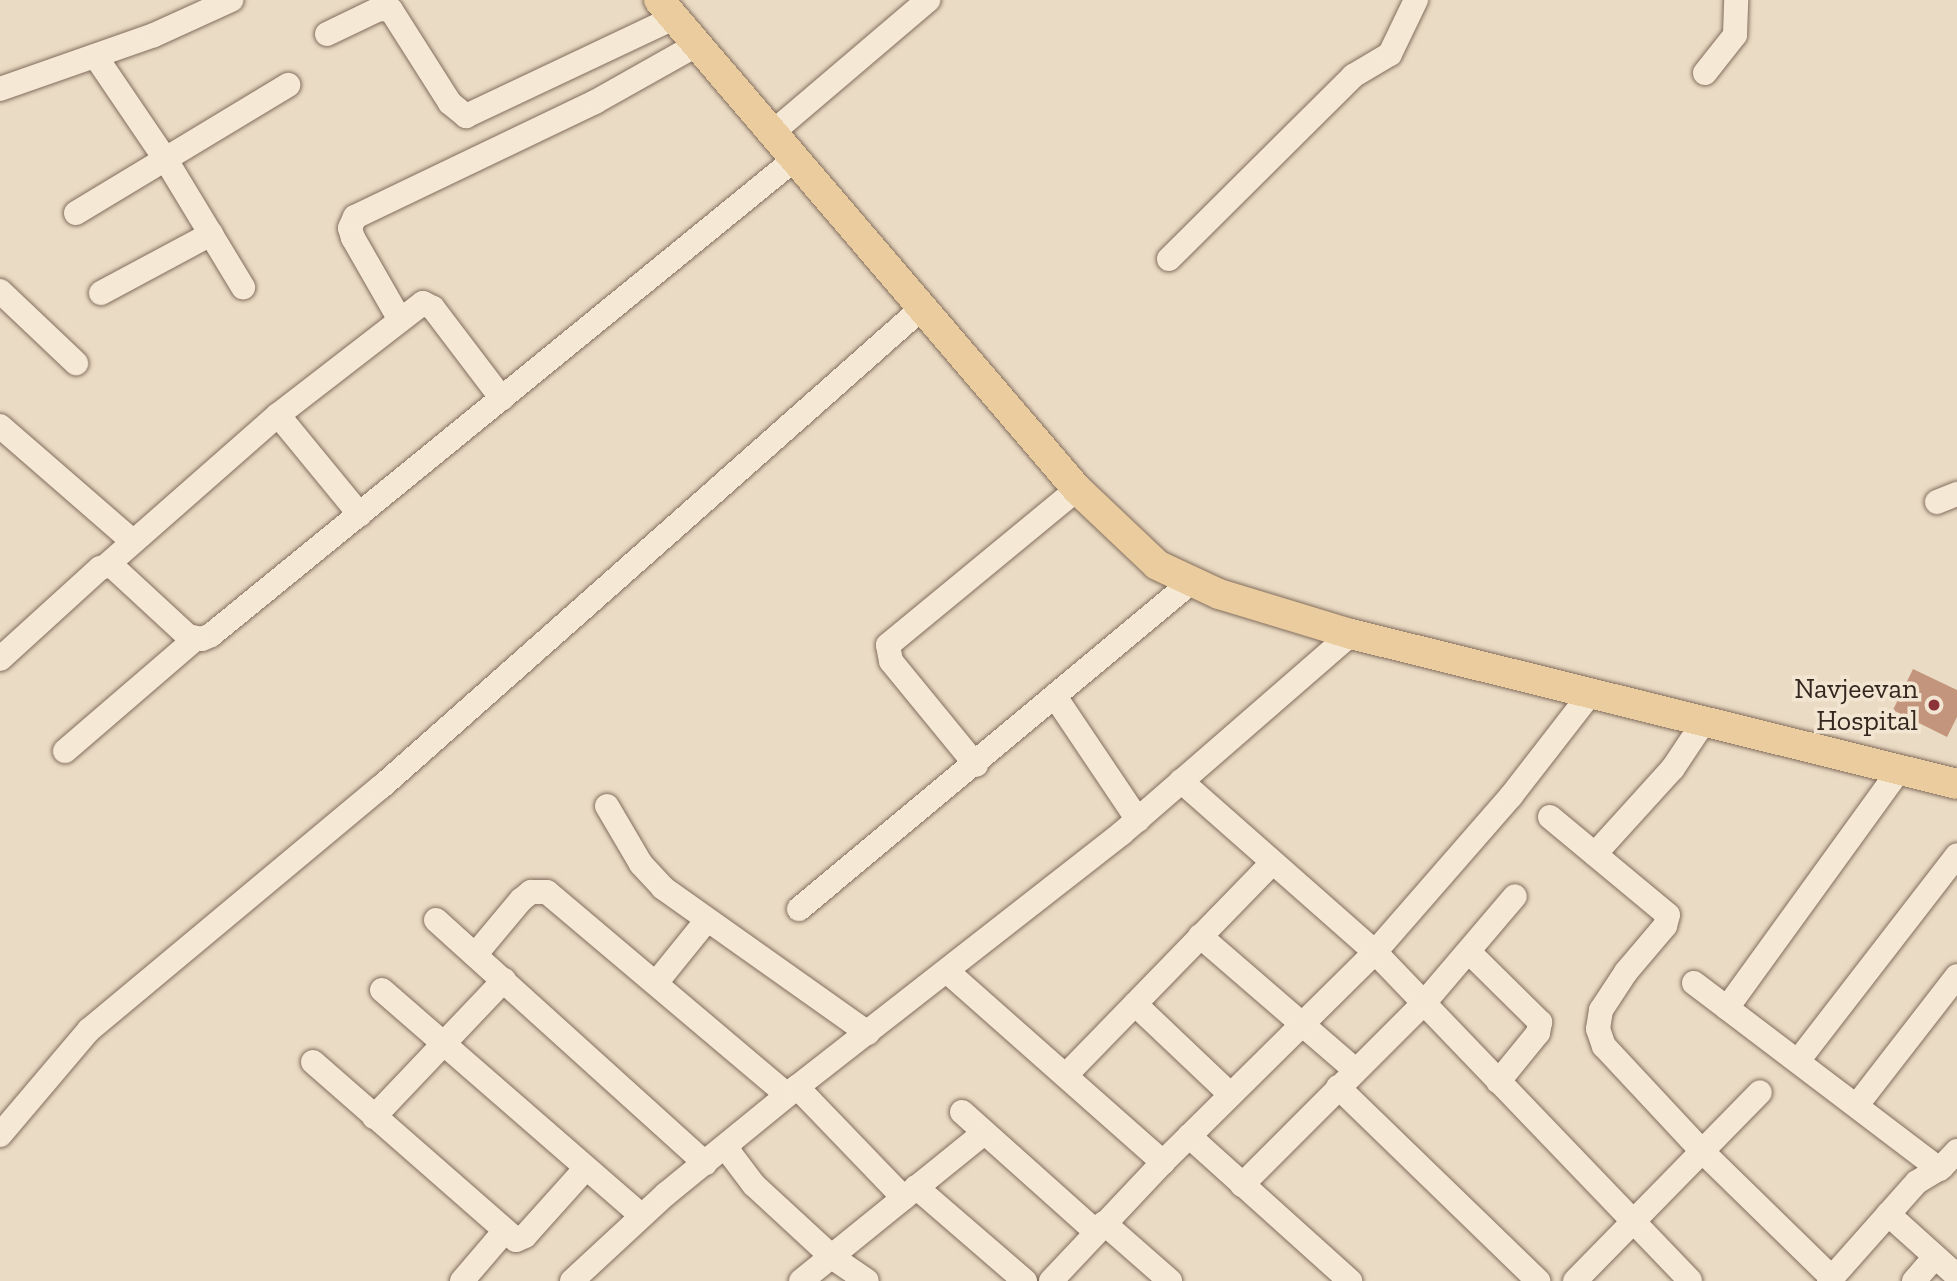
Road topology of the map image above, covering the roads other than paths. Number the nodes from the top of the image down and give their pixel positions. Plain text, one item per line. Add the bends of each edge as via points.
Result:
1 (231, 0) edge
2 (928, 0) edge
3 (1416, 0) edge
4 (1736, 0) edge
5 (667, 9) edge
6 (327, 34) dead end
7 (698, 44) junction
8 (96, 57) junction
9 (1705, 73) dead end
10 (288, 85) dead end
11 (0, 89) edge
12 (773, 132) junction
13 (796, 158) junction
14 (166, 160) junction
15 (76, 213) dead end
16 (211, 234) junction
17 (1169, 259) dead end
18 (243, 287) dead end
19 (0, 291) edge
20 (102, 293) dead end
21 (922, 308) junction
22 (400, 320) junction
23 (76, 363) dead end
24 (502, 400) junction
25 (278, 415) junction
26 (0, 426) edge
27 (1077, 489) junction
28 (360, 515) junction
29 (131, 540) junction
30 (106, 566) junction
31 (1190, 583) junction
32 (1351, 634) junction
33 (195, 639) junction
34 (0, 659) edge
35 (1590, 694) junction
36 (1056, 698) junction
37 (1703, 723) junction
38 (65, 751) dead end
39 (976, 765) junction
40 (1900, 769) junction
41 (1181, 781) junction
42 (1957, 784) edge
43 (607, 806) dead end
44 (1550, 817) dead end
45 (1138, 820) junction
46 (1595, 854) junction
47 (1957, 855) edge
48 (1271, 864) junction
49 (1515, 896) dead end
50 (799, 909) dead end
51 (436, 920) dead end
52 (707, 920) junction
53 (1200, 936) junction
54 (1376, 952) junction
55 (1469, 952) junction
56 (475, 955) junction
57 (948, 973) junction
58 (1957, 976) edge
59 (504, 981) junction
60 (656, 983) junction
61 (1694, 983) dead end
62 (382, 990) dead end
63 (1424, 1003) junction
64 (1135, 1004) junction
65 (1727, 1008) junction
66 (1301, 1024) junction
67 (868, 1033) junction
68 (443, 1044) junction
69 (1798, 1061) junction
70 (313, 1062) dead end
71 (1067, 1074) junction
72 (1346, 1078) junction
73 (1498, 1082) junction
74 (792, 1091) junction
75 (1760, 1092) dead end
76 (1231, 1095) junction
77 (1857, 1105) junction
78 (962, 1112) dead end
79 (374, 1116) junction
80 (984, 1133) junction
81 (0, 1135) edge
82 (1189, 1136) junction
83 (730, 1143) junction
84 (1957, 1151) edge
85 (1703, 1152) junction
86 (1163, 1162) junction
87 (705, 1163) junction
88 (586, 1168) junction
89 (1938, 1169) junction
90 (1242, 1185) junction
91 (910, 1193) junction
92 (1888, 1214) junction
93 (642, 1216) junction
94 (1634, 1224) junction
95 (1100, 1228) junction
96 (504, 1232) junction
97 (836, 1256) junction
98 (1948, 1261) edge
99 (1831, 1279) edge
100 (462, 1281) edge
101 (572, 1281) edge
102 (801, 1281) edge
103 (867, 1281) edge
104 (1025, 1281) edge
105 (1051, 1281) edge
106 (1170, 1281) edge
107 (1350, 1281) edge
108 (1538, 1281) edge
109 (1575, 1281) edge
110 (1690, 1281) edge
111 (1914, 1281) edge

1 - 8 street
2 - 12 street
3 - 17 street via 1390,54 1353,76
4 - 9 street via 1735,35
5 - 6 street via 466,116 450,103 391,10 379,9
5 - 7 main road
7 - 12 main road
7 - 22 street via 596,102 355,216 350,228
8 - 11 street
8 - 14 street
10 - 14 street
12 - 13 main road
13 - 21 main road
13 - 24 street
14 - 15 street
14 - 16 street
16 - 18 street
16 - 20 street
19 - 23 street
21 - 27 main road
21 - 81 street via 391,778 89,1030
22 - 24 street via 419,304 430,304
22 - 25 street
24 - 28 street
25 - 28 street
25 - 29 street
26 - 29 street
27 - 31 main road via 1157,565
27 - 39 street via 887,645 891,661
28 - 33 street via 211,635
29 - 30 street
30 - 33 street via 116,565 178,628
30 - 34 street
31 - 32 main road
31 - 36 street
32 - 35 main road
32 - 41 street
33 - 38 street
35 - 37 main road
35 - 54 street via 1511,796
36 - 39 street
36 - 45 street
37 - 40 main road
37 - 46 street via 1673,768
39 - 50 street
40 - 42 main road
40 - 65 street
41 - 45 street
41 - 48 street
43 - 52 street via 651,877
44 - 46 street
45 - 57 street
46 - 85 street via 1669,919 1607,999 1601,1010 1599,1037
47 - 69 street
48 - 53 street
48 - 54 street
49 - 55 street
51 - 56 street
52 - 60 street
52 - 67 street
53 - 64 street
53 - 66 street
54 - 63 street
54 - 66 street
55 - 63 street
55 - 73 street via 1540,1022 1538,1033
56 - 59 street
56 - 60 street via 521,900 540,891 557,898
57 - 67 street
57 - 71 street
58 - 77 street
59 - 68 street
59 - 87 street
60 - 74 street
61 - 65 street
62 - 68 street
63 - 72 street
63 - 73 street
64 - 71 street
64 - 76 street
65 - 69 street
66 - 72 street
66 - 76 street
67 - 74 street
68 - 79 street
68 - 88 street
69 - 77 street
70 - 79 street
71 - 86 street
72 - 90 street
72 - 108 street
73 - 94 street
74 - 83 street
74 - 91 street
75 - 85 street
76 - 82 street
77 - 89 street
78 - 80 street
79 - 96 street
80 - 91 street
80 - 95 street
82 - 86 street
82 - 90 street
83 - 87 street
83 - 97 street via 729,1152 754,1185
84 - 89 street
85 - 94 street
85 - 99 street
86 - 95 street
87 - 93 street
88 - 93 street
88 - 96 street via 522,1238
89 - 92 street via 1923,1175
90 - 107 street
91 - 97 street
91 - 104 street
92 - 98 street
92 - 99 street
93 - 101 street
94 - 109 street
94 - 110 street
95 - 105 street
95 - 106 street
96 - 100 street
97 - 102 street
97 - 103 street
98 - 111 street

